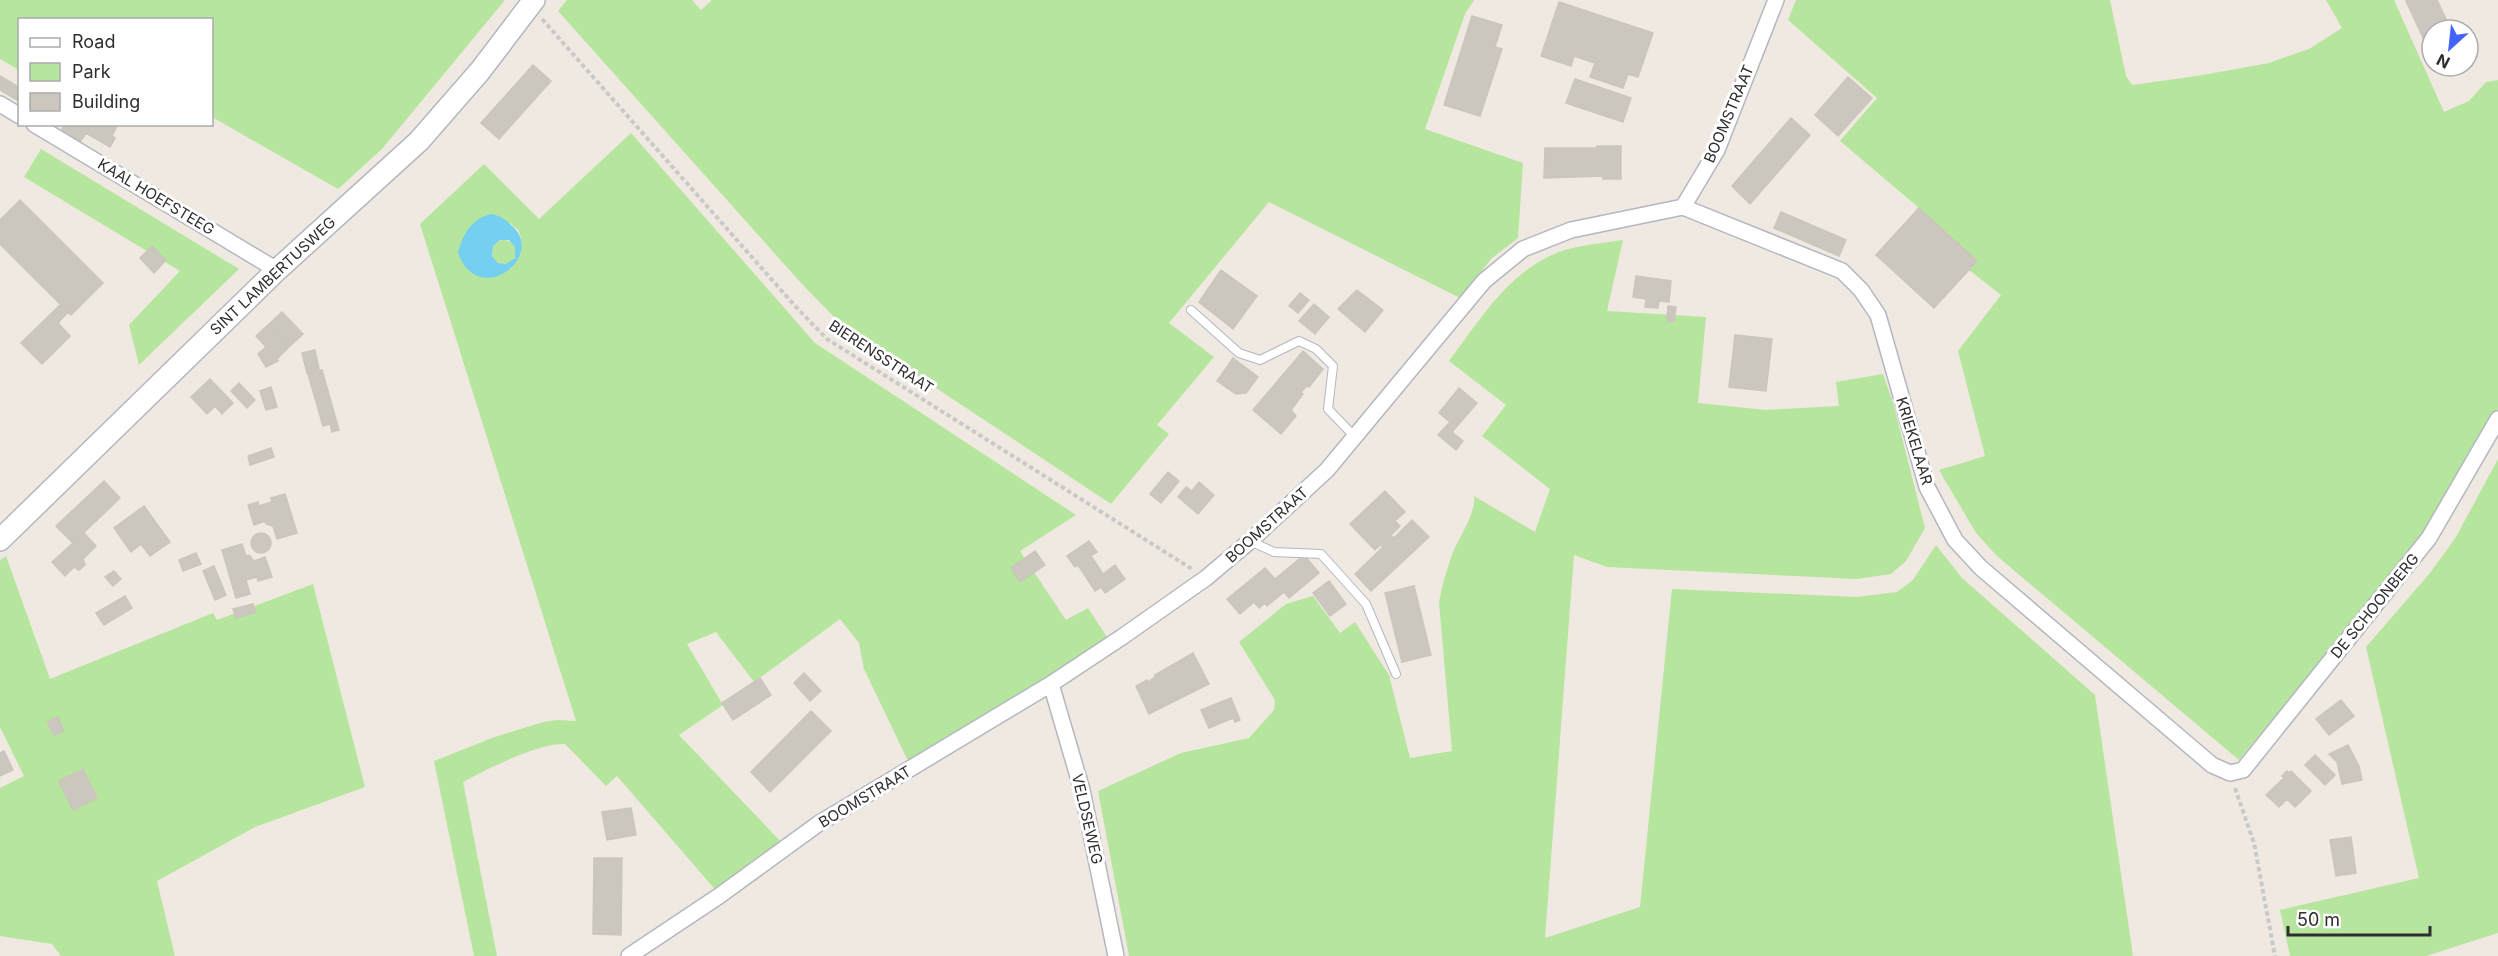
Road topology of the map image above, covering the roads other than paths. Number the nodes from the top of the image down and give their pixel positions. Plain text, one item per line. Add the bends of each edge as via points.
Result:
1 (1776, 0) edge
2 (532, 3) edge
3 (0, 104) edge
4 (18, 115) edge
5 (37, 126) edge
6 (1683, 207) junction
7 (277, 270) junction
8 (1191, 310) dead end
9 (2498, 419) edge
10 (1355, 437) junction
11 (0, 540) edge
12 (1250, 542) junction
13 (1396, 674) dead end
14 (1051, 684) junction
15 (2230, 773) joint
16 (629, 956) edge
17 (1116, 956) edge

1 - 6 street, BOOMSTRAAT via 1717,150
2 - 7 street, SINT LAMBERTUSWEG via 419,141
3 - 4 street
5 - 7 street, KAAL HOEFSTEEG
6 - 10 street, BOOMSTRAAT via 1571,230 1523,249 1484,281
6 - 15 street, KRIEKELAAR via 1842,271 1861,290 1878,315 1927,487 1955,540 1981,568 2212,765
7 - 11 street, SINT LAMBERTUSWEG
8 - 10 lane via 1239,353 1260,360 1299,340 1316,349 1332,366 1328,409
9 - 15 street, DE SCHOONBERG via 2429,538 2243,770
10 - 12 street, BOOMSTRAAT via 1327,471
12 - 13 lane via 1274,552 1321,554 1366,604
12 - 14 street, BOOMSTRAAT via 1206,578
14 - 16 street, BOOMSTRAAT via 818,825
14 - 17 street, VELDSEWEG via 1082,790

